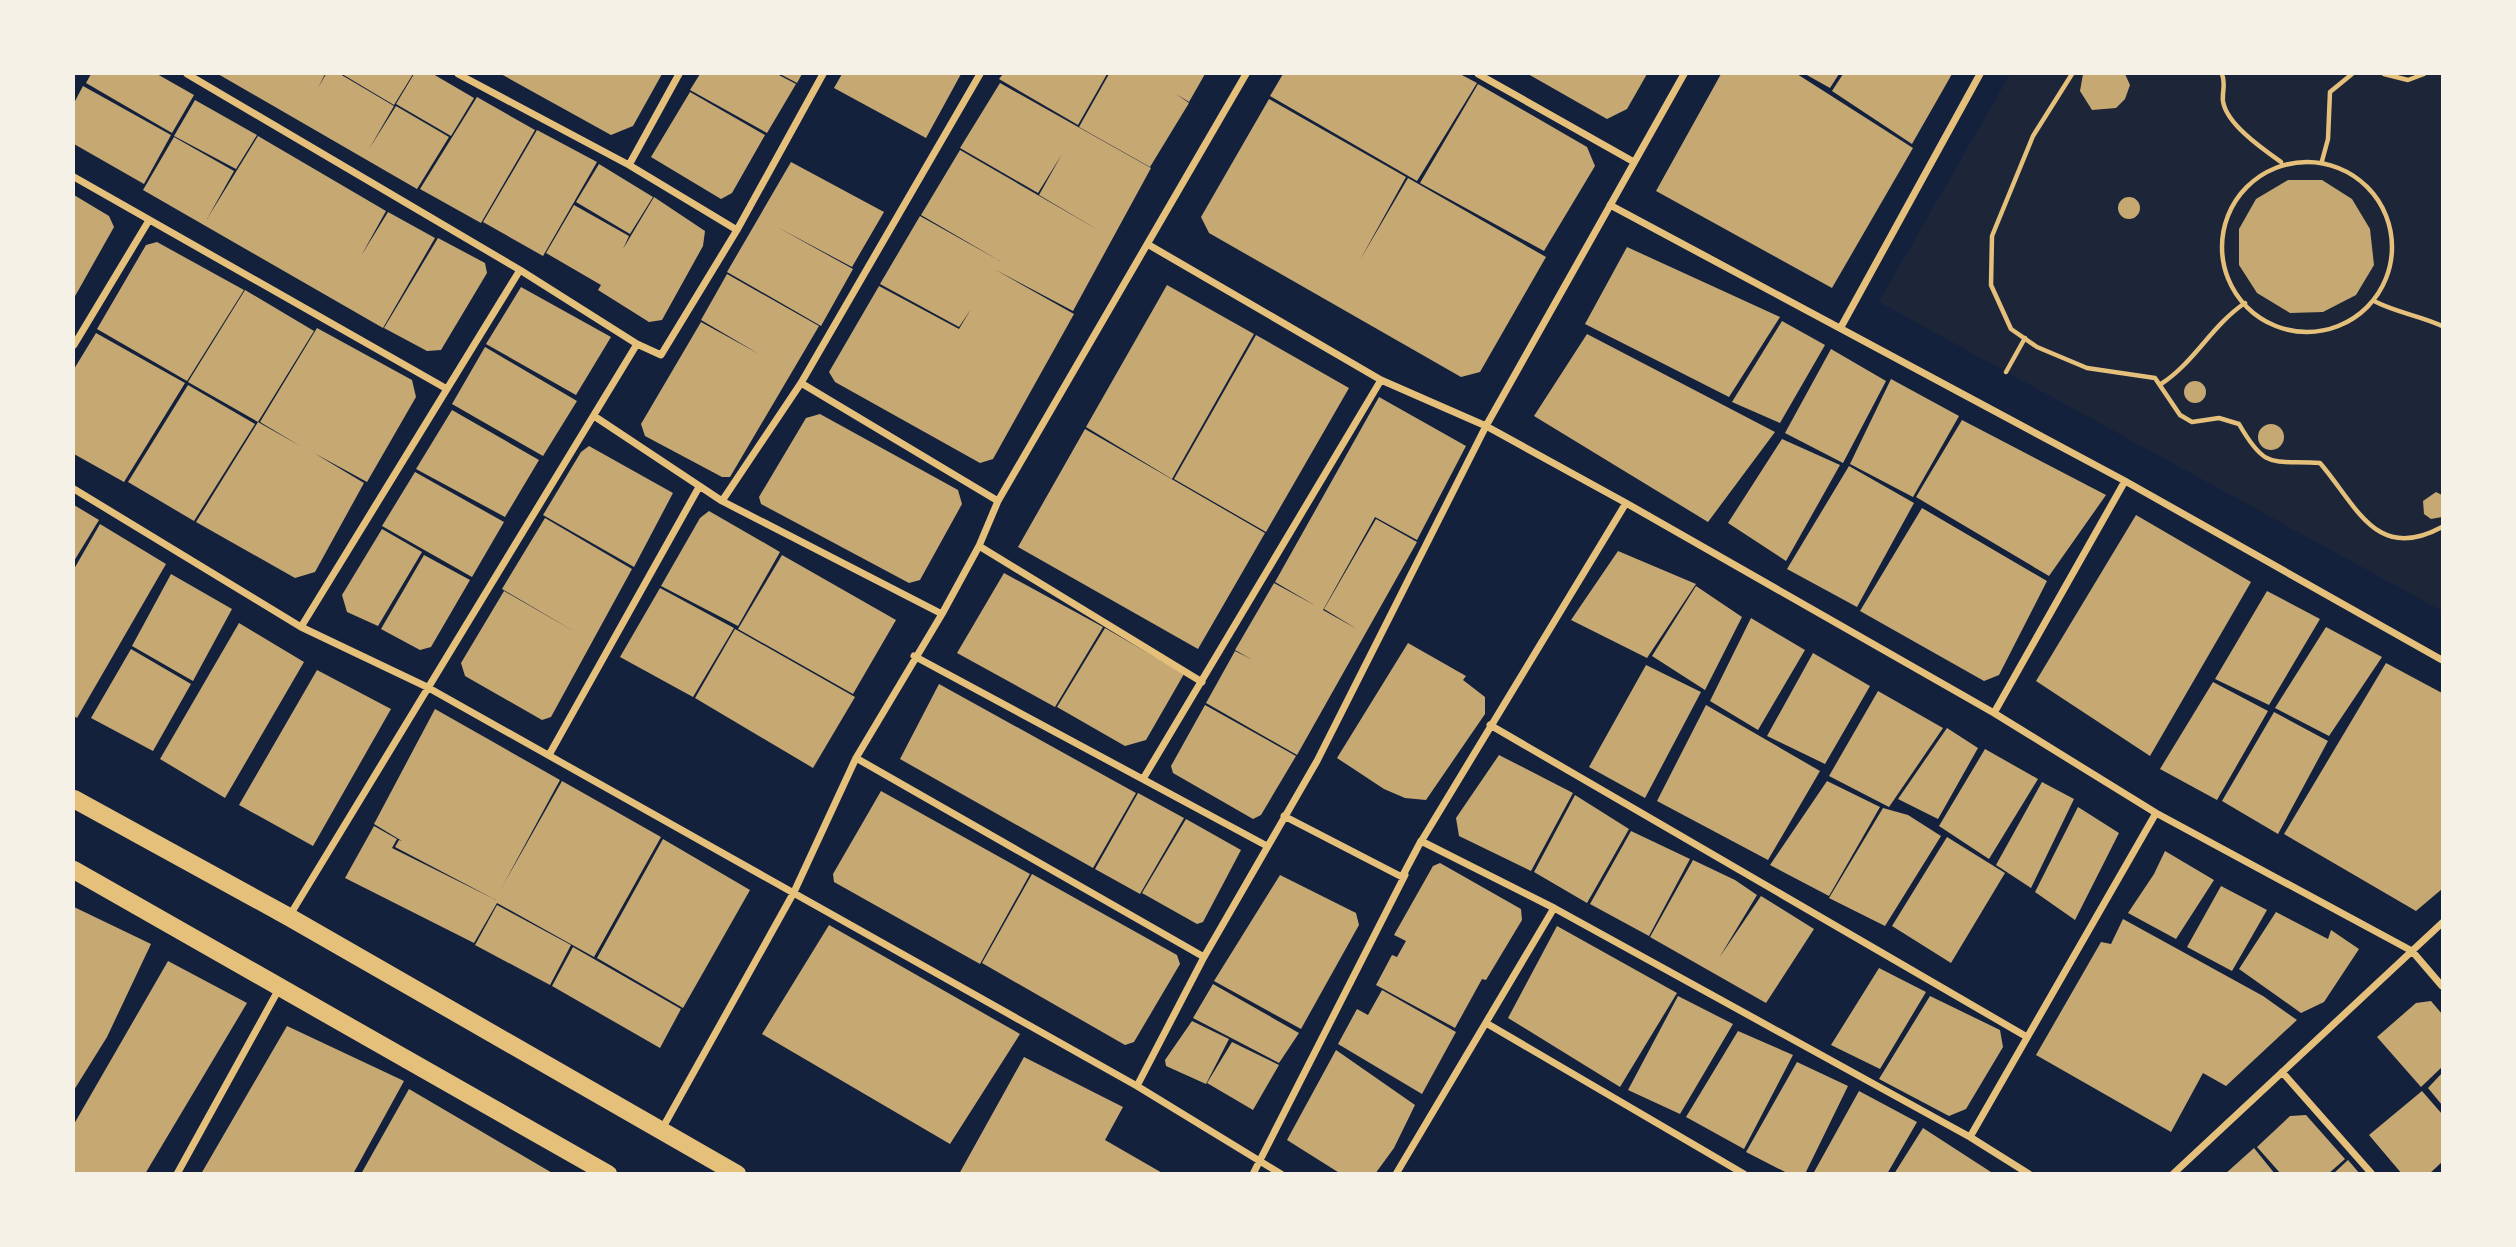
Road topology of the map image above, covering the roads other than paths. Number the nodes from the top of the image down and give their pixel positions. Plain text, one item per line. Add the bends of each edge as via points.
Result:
1 (187, 74) edge
2 (458, 74) edge
3 (679, 74) edge
4 (823, 74) edge
5 (980, 74) edge
6 (1246, 74) edge
7 (1478, 74) edge
8 (1684, 74) edge
9 (1980, 74) edge
10 (1634, 162) junction
11 (629, 165) junction
12 (74, 177) edge
13 (1610, 205) junction
14 (148, 222) junction
15 (737, 230) junction
16 (1149, 245) junction
17 (520, 270) junction
18 (1841, 327) junction
19 (637, 344) junction
20 (74, 345) edge
21 (1381, 380) junction
22 (801, 383) junction
23 (447, 389) junction
24 (594, 416) junction
25 (1486, 426) junction
26 (2125, 481) junction
27 (699, 487) junction
28 (74, 489) edge
29 (722, 501) junction
30 (998, 501) junction
31 (1626, 503) junction
32 (979, 546) junction
33 (942, 614) junction
34 (301, 627) junction
35 (914, 656) junction
36 (2442, 660) edge
37 (1202, 682) junction
38 (427, 687) junction
39 (1994, 713) junction
40 (1490, 725) junction
41 (549, 755) junction
42 (856, 758) junction
43 (1143, 779) junction
44 (74, 799) edge
45 (2157, 813) junction
46 (1284, 816) junction
47 (1422, 841) junction
48 (1267, 846) junction
49 (74, 870) edge
50 (794, 892) junction
51 (1554, 908) junction
52 (289, 916) junction
53 (2442, 923) edge
54 (2412, 951) junction
55 (1204, 957) junction
56 (2442, 986) edge
57 (280, 987) junction
58 (1486, 1023) junction
59 (2027, 1037) junction
60 (2282, 1072) junction
61 (1137, 1086) junction
62 (662, 1130) junction
63 (1970, 1137) junction
64 (1260, 1161) junction
65 (177, 1174) edge
66 (608, 1174) edge
67 (737, 1174) edge
68 (755, 1174) edge
69 (1253, 1174) edge
70 (1281, 1174) edge
71 (1396, 1174) edge
72 (1744, 1174) edge
73 (2029, 1174) edge
74 (2173, 1174) edge
75 (2372, 1174) edge

1 - 17 street
2 - 11 street
3 - 11 street
4 - 15 street
5 - 22 street
6 - 16 street
7 - 10 street
8 - 10 street
9 - 18 street
10 - 13 street
11 - 15 street
12 - 14 street
13 - 18 street
13 - 25 street
14 - 20 street
14 - 23 street
15 - 19 street via 661,355
16 - 21 street
16 - 30 street
17 - 19 street
17 - 23 street
18 - 26 street
19 - 24 street
21 - 25 street
21 - 37 street
22 - 29 street
22 - 30 street
23 - 34 street
24 - 27 street
24 - 38 street
25 - 31 street
25 - 46 street via 1317,761
26 - 36 street
26 - 39 street
27 - 29 street
27 - 41 street
28 - 34 street
29 - 33 street
30 - 32 street
31 - 39 street
31 - 40 street
32 - 33 street
32 - 37 street
33 - 35 street
34 - 38 street
35 - 42 street
35 - 43 street
37 - 43 street
38 - 41 street
38 - 52 street
39 - 45 street
40 - 47 street
40 - 59 street
41 - 50 street
42 - 50 street
42 - 55 street
43 - 48 street
44 - 52 main road
45 - 54 street
45 - 59 street
46 - 47 street via 1402,877
46 - 48 street
47 - 51 street
47 - 64 street
48 - 55 street
49 - 57 main road
50 - 61 street
50 - 62 street
51 - 58 street
51 - 63 street
52 - 62 main road
53 - 54 street
54 - 56 street
54 - 60 street
55 - 61 street
57 - 65 street
57 - 66 main road
58 - 71 street
58 - 72 street
59 - 63 street
60 - 74 street
60 - 75 street
61 - 64 street
62 - 67 main road
62 - 68 main road
63 - 73 street
64 - 69 street
64 - 70 street

